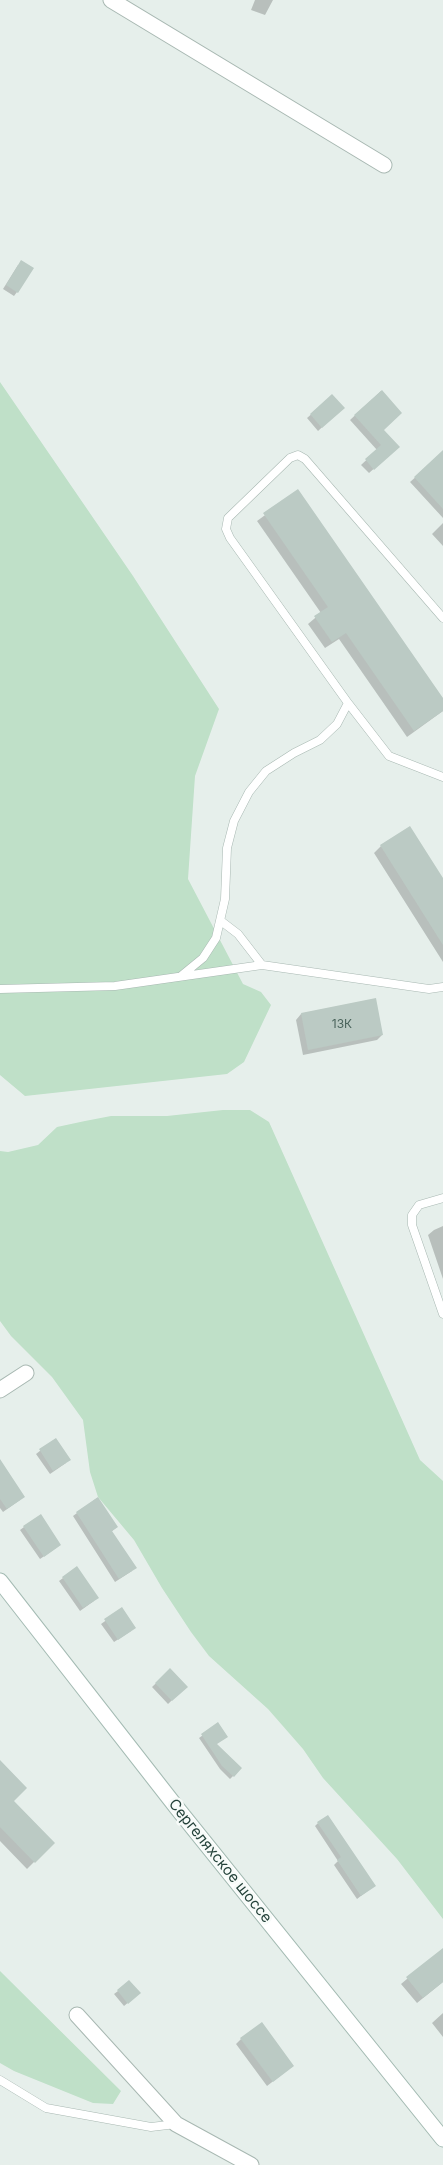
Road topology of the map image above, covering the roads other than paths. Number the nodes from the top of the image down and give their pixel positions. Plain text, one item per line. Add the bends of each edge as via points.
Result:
1 (111, 0) edge
2 (384, 165) dead end
3 (443, 618) edge
4 (348, 704) junction
5 (443, 777) edge
6 (221, 921) junction
7 (262, 965) junction
8 (180, 977) junction
9 (443, 987) edge
10 (0, 989) edge
11 (443, 1198) edge
12 (443, 1314) edge
13 (26, 1373) dead end
14 (0, 1390) edge
15 (0, 1581) edge
16 (77, 2015) dead end
17 (0, 2080) edge
18 (176, 2124) junction
19 (443, 2139) edge
20 (251, 2165) edge

1 - 2 main road
3 - 4 lane via 305,459 298,456 290,458 228,518 226,530
4 - 5 lane via 389,756
4 - 6 lane via 337,724 320,740 266,771 249,792 234,821 227,848
6 - 7 lane via 238,934
6 - 8 lane via 216,938 203,958
7 - 8 lane
7 - 9 lane via 429,989
8 - 10 lane via 115,986
11 - 12 lane via 419,1206 412,1215 412,1225
13 - 14 main road
15 - 19 main road, Сергеляхское шоссе via 177,1808
16 - 18 main road
17 - 18 lane via 46,2108 151,2126
18 - 20 main road

